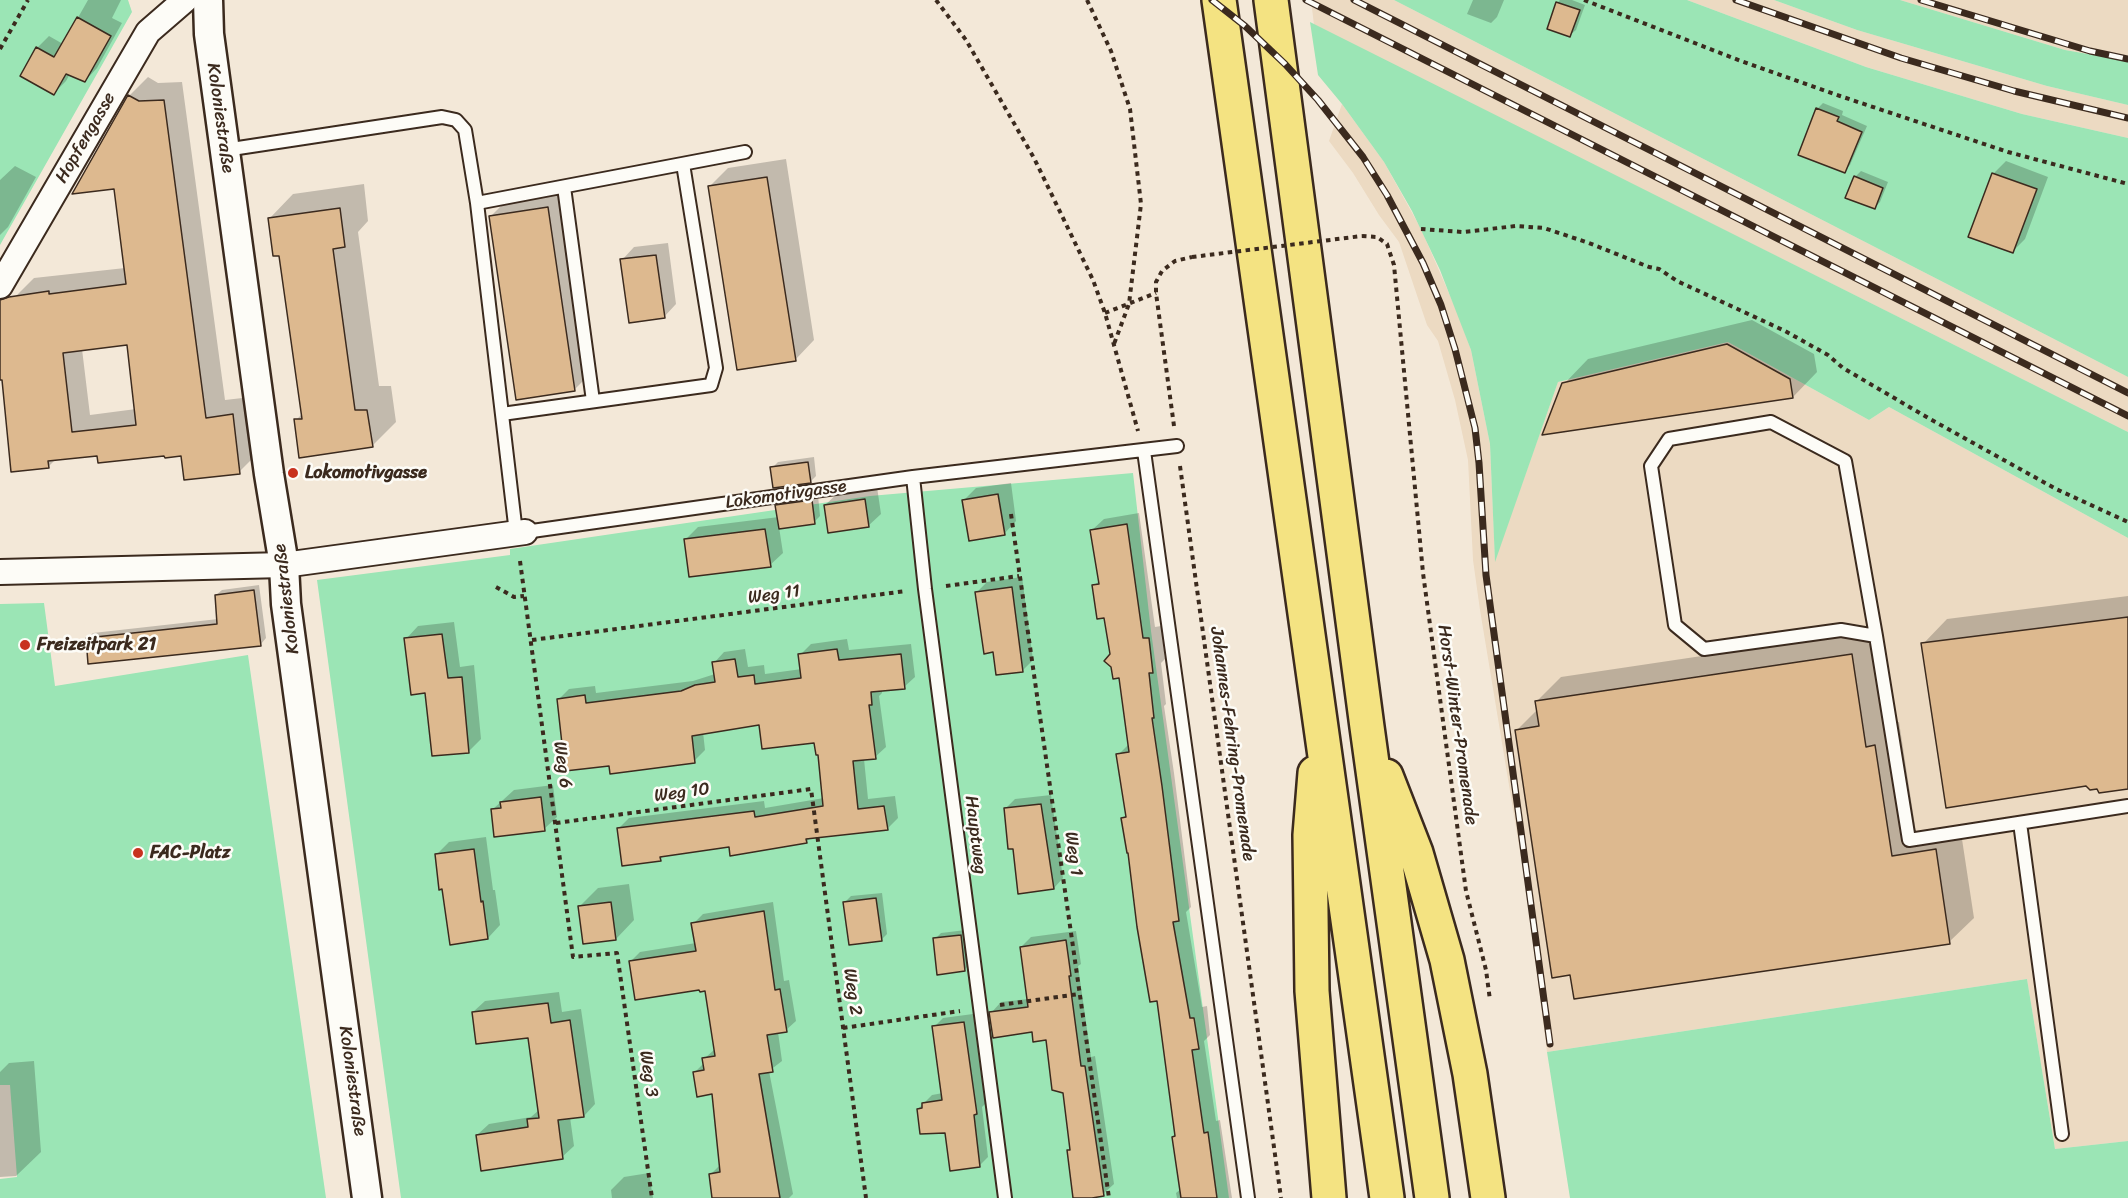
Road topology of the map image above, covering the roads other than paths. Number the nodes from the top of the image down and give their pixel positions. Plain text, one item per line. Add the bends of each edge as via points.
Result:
1 (185, 0) edge
2 (208, 0) edge
3 (1219, 0) edge
4 (1271, 0) edge
5 (225, 150) junction
6 (745, 152) dead end
7 (683, 164) junction
8 (564, 187) junction
9 (477, 203) junction
10 (0, 286) edge
11 (593, 401) junction
12 (502, 414) junction
13 (1177, 446) road end
14 (1144, 451) junction
15 (913, 477) junction
16 (521, 533) junction
17 (284, 565) junction
18 (0, 572) edge
19 (1876, 636) junction
20 (1320, 714) junction
21 (1367, 727) junction
22 (2128, 806) edge
23 (2020, 823) junction
24 (2062, 1134) dead end
25 (368, 1198) edge
26 (1005, 1198) edge
27 (1248, 1198) edge
28 (1329, 1198) edge
29 (1387, 1198) edge
30 (1432, 1198) edge
31 (1488, 1198) edge

1 - 10 street, Hopfengasse via 148,32
2 - 5 street, Koloniestraße
3 - 20 highway
4 - 21 highway
5 - 9 lane via 442,117 456,120 465,130
5 - 17 street, Koloniestraße
6 - 7 lane
7 - 8 lane
7 - 11 lane via 716,368 711,385
8 - 9 lane
8 - 11 lane
9 - 12 lane
11 - 12 lane
12 - 16 lane
13 - 14 lane, Lokomotivgasse
14 - 15 lane, Lokomotivgasse
14 - 27 lane
15 - 16 lane, Lokomotivgasse
15 - 26 lane, Hauptweg via 924,589
16 - 17 street, Lokomotivgasse
17 - 18 street, Lokomotivgasse
17 - 25 street, Koloniestraße via 286,604
19 - 19 lane via 1841,630 1704,649 1675,625 1651,466 1669,439 1771,422 1845,461
19 - 23 lane via 1909,840
20 - 28 highway via 1310,835 1312,992
20 - 29 highway
21 - 30 highway
21 - 31 highway via 1416,853 1447,960 1470,1074
22 - 23 lane
23 - 24 lane

